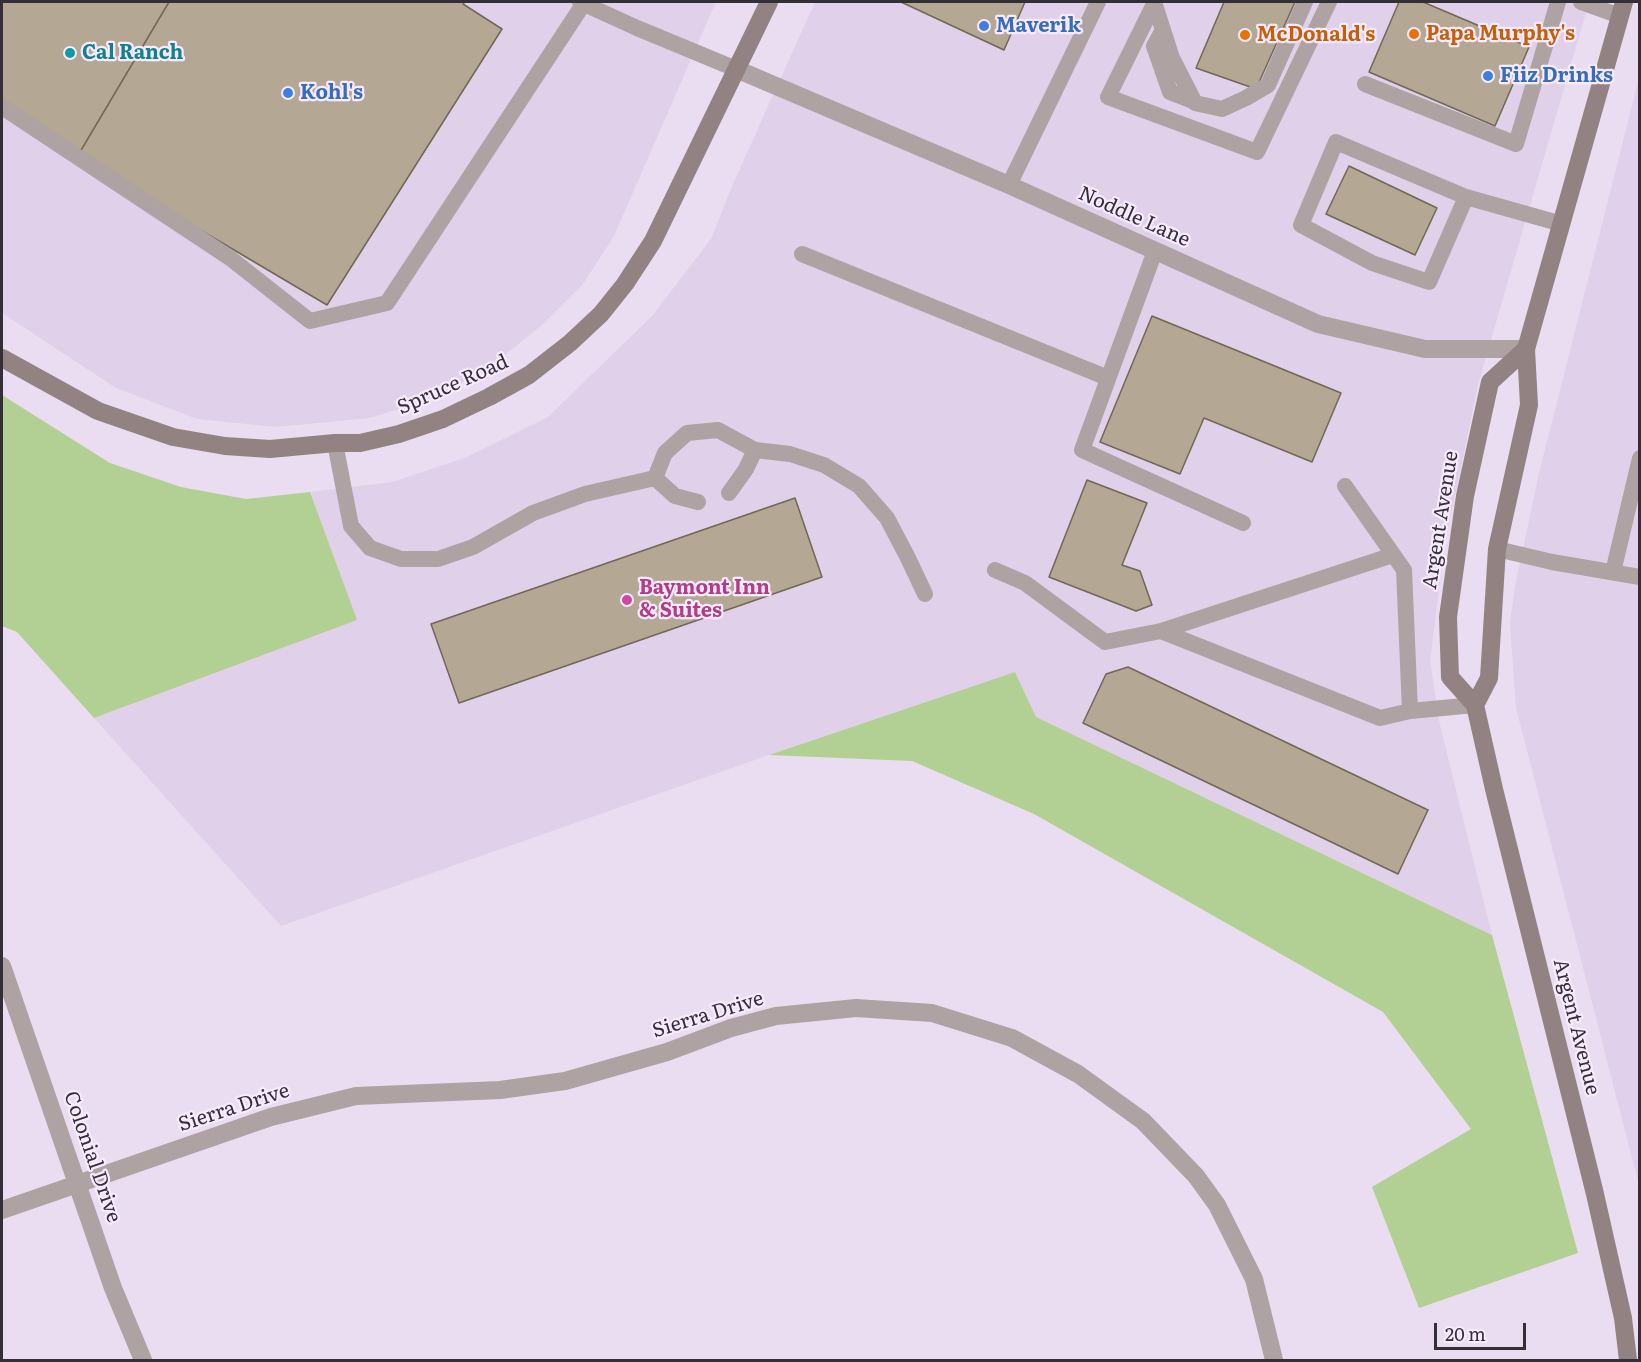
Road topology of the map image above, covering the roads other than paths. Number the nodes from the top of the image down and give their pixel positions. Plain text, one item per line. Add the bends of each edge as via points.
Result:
1 (582, 2) edge
2 (769, 2) edge
3 (1098, 2) edge
4 (1154, 2) edge
5 (1305, 2) edge
6 (1329, 2) edge
7 (1558, 2) edge
8 (1581, 2) edge
9 (1622, 9) edge
10 (736, 69) junction
11 (1365, 84) dead end
12 (2, 107) edge
13 (1009, 185) junction
14 (1466, 197) junction
15 (1562, 224) junction
16 (1155, 250) junction
17 (802, 254) dead end
18 (1526, 350) junction
19 (2, 358) edge
20 (1108, 378) junction
21 (335, 443) junction
22 (755, 450) junction
23 (1640, 458) edge
24 (655, 477) junction
25 (1345, 486) dead end
26 (729, 493) dead end
27 (698, 502) dead end
28 (1243, 523) dead end
29 (1497, 549) junction
30 (1393, 555) junction
31 (995, 570) dead end
32 (1612, 572) junction
33 (1640, 577) edge
34 (925, 594) dead end
35 (1161, 631) junction
36 (1475, 705) junction
37 (1410, 711) junction
38 (2, 966) edge
39 (77, 1183) junction
40 (2, 1210) edge
41 (142, 1360) edge
42 (1274, 1360) edge
43 (1628, 1360) edge

1 - 10 lane
1 - 12 lane via 387,303 310,321 230,258
2 - 10 street, Spruce Road
3 - 13 lane
4 - 5 lane via 1172,58 1193,101 1222,109 1268,85
4 - 6 lane via 1108,97 1257,152
7 - 11 lane via 1516,144
8 - 9 lane
9 - 15 street
10 - 13 street, Noddle Lane
10 - 21 street, Spruce Road via 653,241 601,314 570,343 529,375 443,419 360,443
13 - 16 street, Noddle Lane
14 - 14 lane via 1336,142 1301,225 1372,263 1429,282
14 - 15 lane
15 - 18 street
16 - 18 street, Noddle Lane via 1318,324 1425,349
16 - 20 lane
17 - 20 lane
18 - 29 street via 1529,405
18 - 36 street, Argent Avenue via 1490,382 1463,507 1448,617 1449,677
19 - 21 street, Spruce Road via 98,411 173,437 270,449
20 - 28 lane via 1082,450
21 - 24 lane via 351,526 370,548 401,559 438,559 473,546 533,513 585,494
22 - 24 lane via 718,430 687,433 665,453
22 - 26 lane
22 - 34 lane via 790,454 824,465 859,486 886,518
23 - 32 lane
24 - 27 lane via 675,496
25 - 30 lane
29 - 32 lane
29 - 36 street via 1489,678
30 - 35 lane
30 - 37 lane via 1404,570
31 - 35 lane via 1025,583 1105,642
32 - 33 lane
35 - 37 lane via 1380,718
36 - 37 lane
36 - 43 street, Argent Avenue via 1623,1318
38 - 39 street, Colonial Drive
39 - 40 street, Sierra Drive
39 - 41 street, Colonial Drive
39 - 42 street, Sierra Drive via 271,1117 356,1096 500,1090 565,1081 776,1016 856,1008 932,1012 1012,1038 1078,1074 1143,1121 1196,1176 1217,1205 1254,1279

